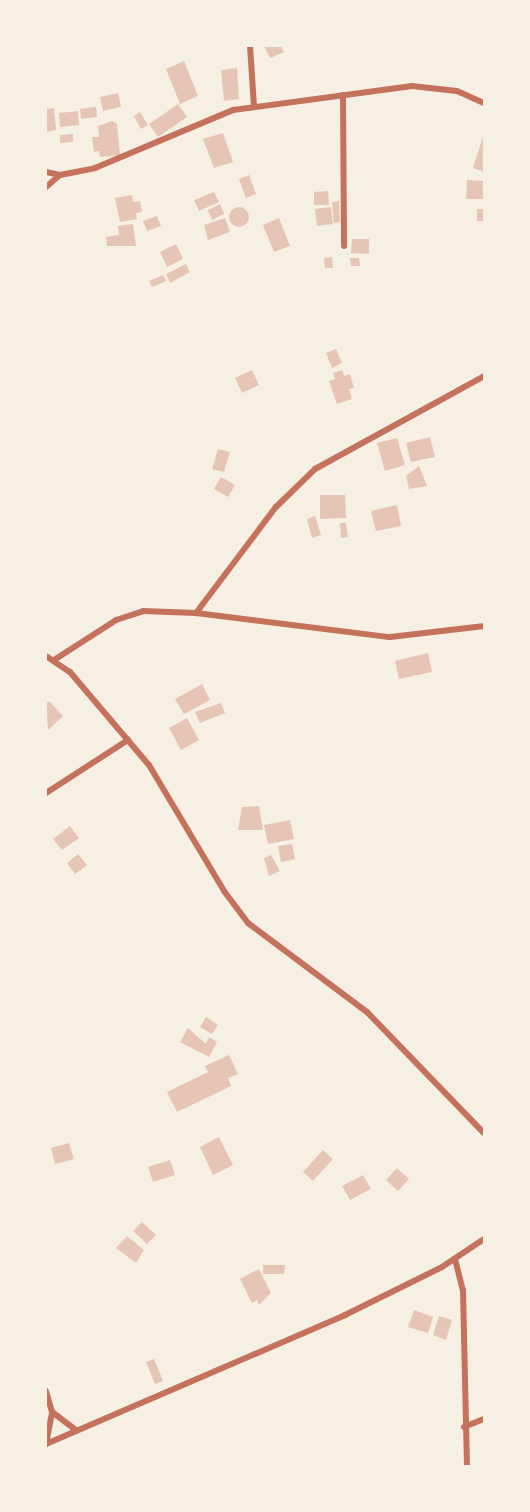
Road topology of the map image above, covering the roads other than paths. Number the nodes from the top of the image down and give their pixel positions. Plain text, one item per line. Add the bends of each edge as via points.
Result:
1 (250, 46) edge
2 (342, 95) junction
3 (485, 103) edge
4 (254, 107) junction
5 (46, 172) edge
6 (60, 175) junction
7 (46, 187) edge
8 (344, 246) dead end
9 (485, 376) edge
10 (195, 613) junction
11 (485, 626) edge
12 (46, 656) edge
13 (54, 660) junction
14 (128, 740) junction
15 (46, 793) edge
16 (485, 1133) edge
17 (485, 1240) edge
18 (455, 1259) junction
19 (46, 1391) edge
20 (52, 1412) junction
21 (485, 1419) edge
22 (464, 1427) junction
23 (77, 1431) junction
24 (46, 1444) edge
25 (467, 1466) edge

1 - 4 street
2 - 3 street via 412,86 457,91
2 - 4 street
2 - 8 street
4 - 6 street via 204,120 95,169
5 - 6 street
6 - 7 street
9 - 10 street via 315,469 276,507
10 - 11 street via 390,637
10 - 13 street via 143,611 116,620
12 - 13 street
13 - 14 street
14 - 15 street
14 - 16 street via 149,765 248,923 367,1012
17 - 18 street
18 - 22 street via 463,1290
18 - 23 street via 345,1315
19 - 20 street
20 - 23 street
20 - 24 street
21 - 22 street
22 - 25 street
23 - 24 street

